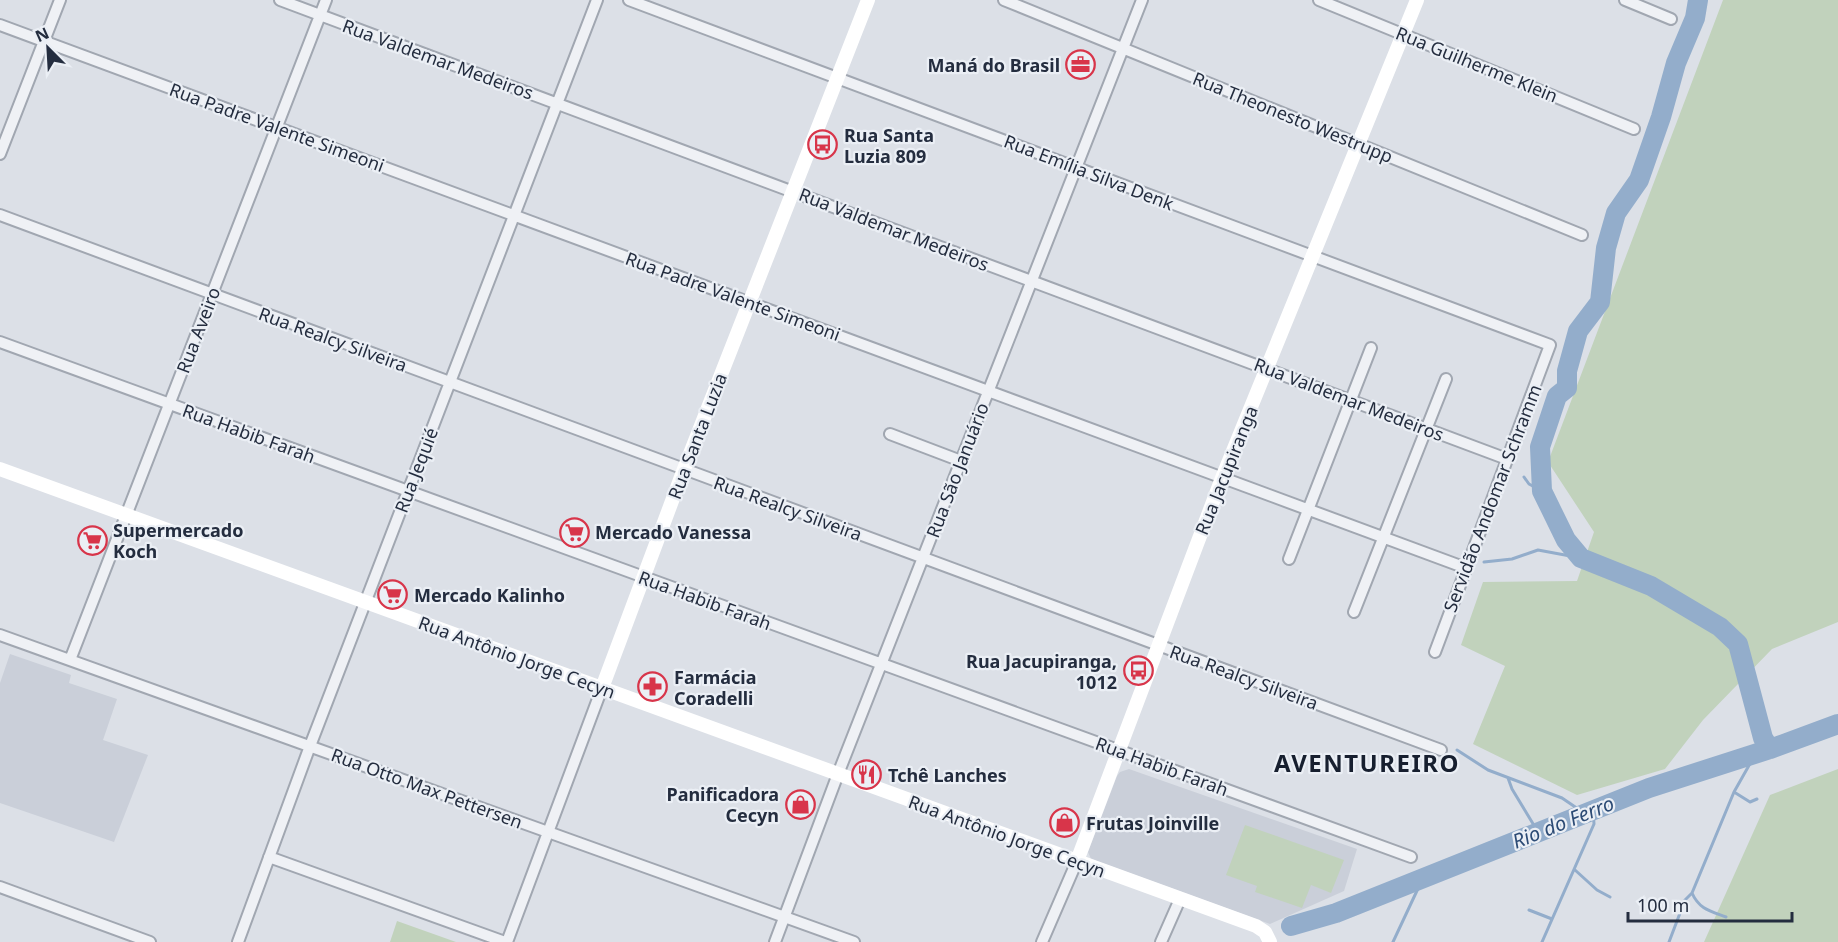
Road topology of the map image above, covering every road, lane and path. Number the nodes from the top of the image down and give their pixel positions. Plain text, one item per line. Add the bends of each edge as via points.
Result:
1 (60, 0) edge
2 (280, 0) edge
3 (326, 0) edge
4 (597, 0) edge
5 (629, 0) edge
6 (868, 0) edge
7 (1004, 0) edge
8 (1142, 0) edge
9 (1319, 0) edge
10 (1417, 0) edge
11 (1625, 0) edge
12 (320, 15) junction
13 (1671, 19) dead end
14 (0, 25) edge
15 (1403, 34) junction
16 (44, 41) junction
17 (1122, 48) junction
18 (837, 78) junction
19 (557, 104) junction
20 (276, 127) junction
21 (1634, 129) dead end
22 (1358, 144) junction
23 (0, 154) edge
24 (1076, 167) junction
25 (793, 192) junction
26 (0, 215) edge
27 (514, 215) junction
28 (1582, 235) dead end
29 (1312, 256) junction
30 (1031, 281) junction
31 (212, 294) junction
32 (749, 302) junction
33 (0, 342) edge
34 (1550, 345) joint
35 (1371, 348) dead end
36 (1266, 369) junction
37 (1446, 379) dead end
38 (450, 382) junction
39 (988, 391) junction
40 (1351, 400) junction
41 (170, 404) junction
42 (1426, 429) junction
43 (890, 434) dead end
44 (1507, 459) junction
45 (961, 461) junction
46 (0, 468) edge
47 (684, 469) junction
48 (1222, 478) junction
49 (408, 491) junction
50 (1309, 510) junction
51 (126, 515) junction
52 (1383, 538) junction
53 (923, 558) junction
54 (1289, 559) dead end
55 (1466, 568) junction
56 (644, 577) junction
57 (365, 602) junction
58 (1354, 612) dead end
59 (0, 635) edge
60 (1158, 645) junction
61 (1435, 652) dead end
62 (70, 660) junction
63 (881, 664) junction
64 (602, 688) junction
65 (310, 746) junction
66 (1119, 750) junction
67 (1441, 750) dead end
68 (838, 774) junction
69 (548, 832) junction
70 (269, 857) junction
71 (1411, 857) dead end
72 (1077, 861) junction
73 (0, 887) edge
74 (1180, 898) junction
75 (784, 917) junction
76 (1269, 939) edge
77 (150, 942) edge
78 (238, 942) edge
79 (506, 942) edge
80 (775, 942) edge
81 (854, 942) edge
82 (1042, 942) edge
83 (1161, 942) edge

1 - 16 street
2 - 12 street, Rua Valdemar Medeiros
3 - 12 street, Rua Aveiro
4 - 19 street, Rua Jequié
5 - 18 street, Rua Emília Silva Denk
6 - 18 street, Rua Santa Luzia
7 - 17 street, Rua Theonesto Westrupp
8 - 17 street, Rua São Januário
9 - 15 street, Rua Guilherme Klein
10 - 15 street, Rua Jacupiranga
11 - 13 street
12 - 19 street, Rua Valdemar Medeiros
12 - 20 street, Rua Aveiro
14 - 16 street, Rua Padre Valente Simeoni
15 - 21 street, Rua Guilherme Klein
15 - 22 street, Rua Jacupiranga
16 - 20 street, Rua Padre Valente Simeoni
16 - 23 street
17 - 22 street, Rua Theonesto Westrupp
17 - 24 street, Rua São Januário
18 - 24 street, Rua Emília Silva Denk
18 - 25 street, Rua Santa Luzia
19 - 25 street, Rua Valdemar Medeiros
19 - 27 street, Rua Jequié
20 - 27 street, Rua Padre Valente Simeoni
20 - 31 street, Rua Aveiro
22 - 28 street, Rua Theonesto Westrupp
22 - 29 street, Rua Jacupiranga
24 - 29 street, Rua Emília Silva Denk
24 - 30 street, Rua São Januário
25 - 30 street, Rua Valdemar Medeiros
25 - 32 street, Rua Santa Luzia
26 - 31 street, Rua Realcy Silveira
27 - 32 street, Rua Padre Valente Simeoni
27 - 38 street, Rua Jequié
29 - 34 street, Rua Emília Silva Denk
29 - 36 street, Rua Jacupiranga
30 - 36 street, Rua Valdemar Medeiros
30 - 39 street, Rua São Januário
31 - 38 street, Rua Realcy Silveira
31 - 41 street, Rua Aveiro
32 - 39 street, Rua Padre Valente Simeoni
32 - 47 street, Rua Santa Luzia
33 - 41 street, Rua Habib Farah
34 - 44 street, Servidão Andomar Schramm
35 - 40 street
36 - 40 street, Rua Valdemar Medeiros
36 - 48 street, Rua Jacupiranga
37 - 42 street
38 - 47 street, Rua Realcy Silveira
38 - 49 street, Rua Jequié
39 - 45 street, Rua São Januário
39 - 48 street, Rua Padre Valente Simeoni
40 - 42 street, Rua Valdemar Medeiros
40 - 50 street
41 - 49 street, Rua Habib Farah
41 - 51 street, Rua Aveiro
42 - 44 street, Rua Valdemar Medeiros
42 - 52 street
43 - 45 street
44 - 55 street, Servidão Andomar Schramm
45 - 53 street, Rua São Januário
46 - 51 street, Rua Antônio Jorge Cecyn
47 - 53 street, Rua Realcy Silveira
47 - 56 street, Rua Santa Luzia
48 - 50 street, Rua Padre Valente Simeoni
48 - 60 street, Rua Jacupiranga
49 - 56 street, Rua Habib Farah
49 - 57 street, Rua Jequié
50 - 52 street, Rua Padre Valente Simeoni
50 - 54 street
51 - 57 street, Rua Antônio Jorge Cecyn
51 - 62 street, Rua Aveiro
52 - 55 street, Rua Padre Valente Simeoni
52 - 58 street
53 - 60 street, Rua Realcy Silveira
53 - 63 street, Rua São Januário
55 - 61 street, Servidão Andomar Schramm
56 - 63 street, Rua Habib Farah
56 - 64 street, Rua Santa Luzia
57 - 64 street, Rua Antônio Jorge Cecyn
57 - 65 street, Rua Jequié
59 - 62 street, Rua Otto Max Pettersen
60 - 66 street, Rua Jacupiranga
60 - 67 street, Rua Realcy Silveira
62 - 65 street, Rua Otto Max Pettersen
63 - 66 street, Rua Habib Farah
63 - 68 street, Rua São Januário
64 - 68 street, Rua Antônio Jorge Cecyn
64 - 69 street, Rua Santa Luzia
65 - 69 street, Rua Otto Max Pettersen
65 - 70 street, Rua Jequié
66 - 71 street, Rua Habib Farah
66 - 72 street, Rua Jacupiranga
68 - 72 street, Rua Antônio Jorge Cecyn
68 - 75 street, Rua São Januário
69 - 75 street, Rua Otto Max Pettersen
69 - 79 street, Rua Santa Luzia
70 - 78 street, Rua Jequié
70 - 79 street
72 - 74 street, Rua Antônio Jorge Cecyn
72 - 82 street, Rua Jacupiranga
73 - 77 street
74 - 76 street, Rua Antônio Jorge Cecyn via 1256,926
74 - 83 street
75 - 80 street, Rua São Januário
75 - 81 street, Rua Otto Max Pettersen

